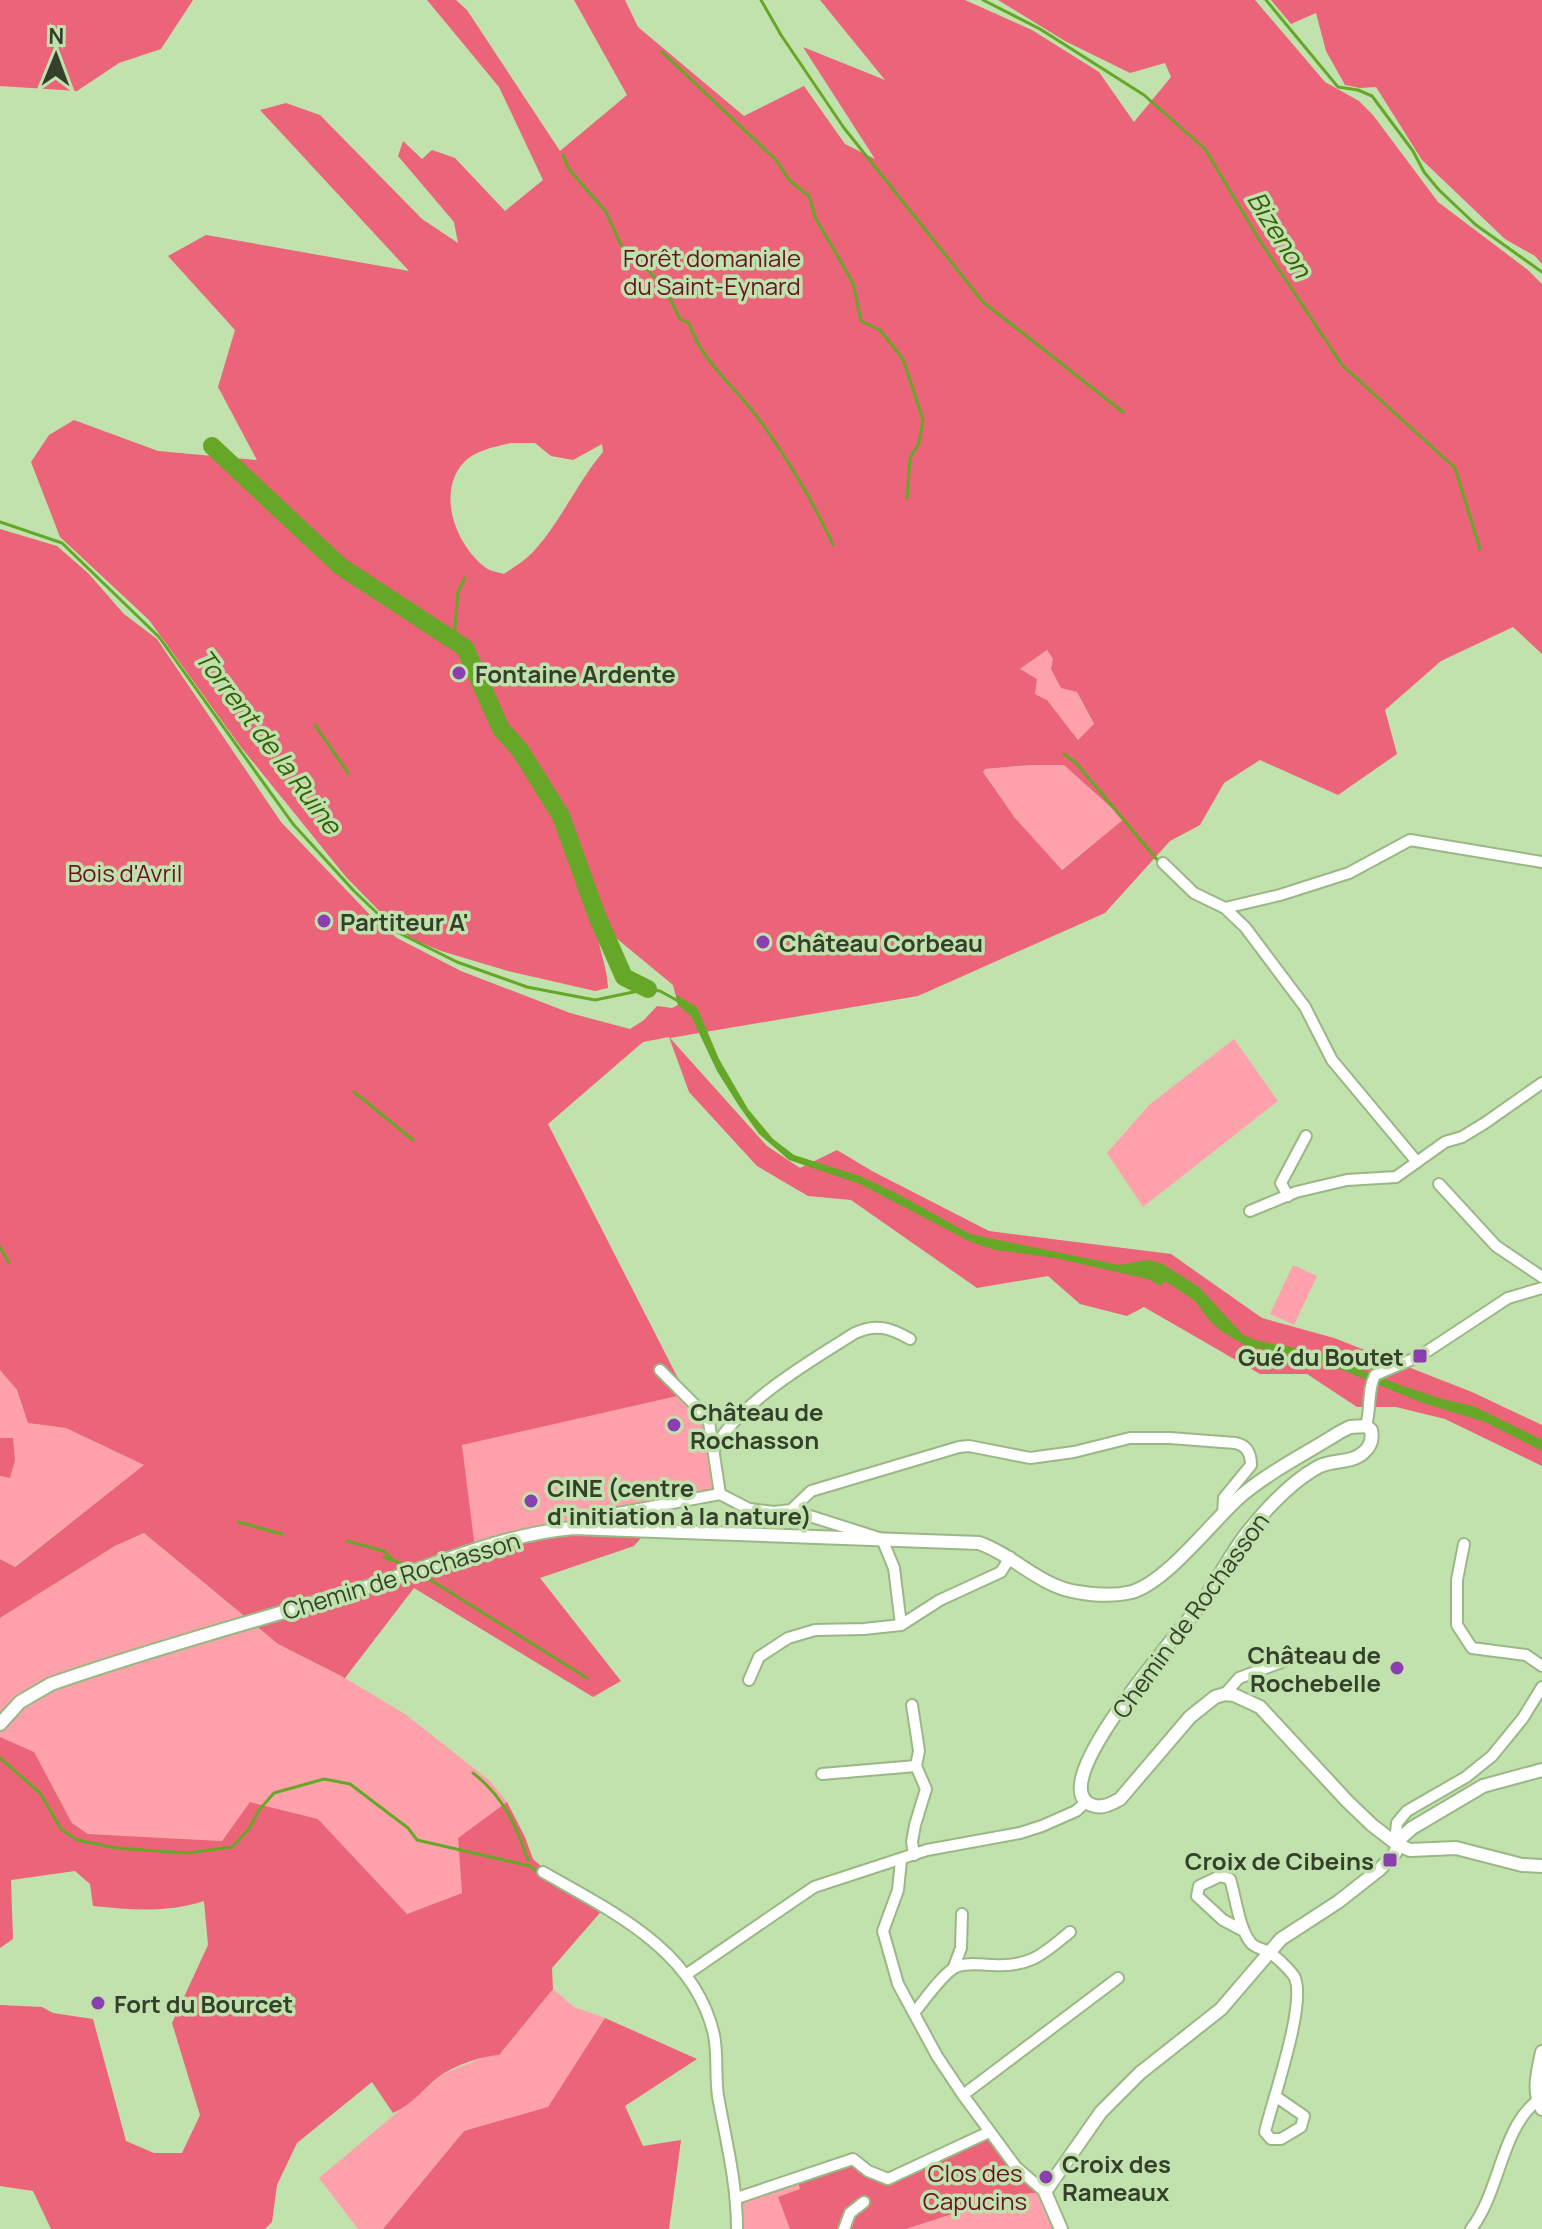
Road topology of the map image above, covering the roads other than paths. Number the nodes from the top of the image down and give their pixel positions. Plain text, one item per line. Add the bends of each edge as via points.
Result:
1 (1542, 862) edge
2 (1163, 863) dead end
3 (1225, 908) junction
4 (1542, 1083) edge
5 (1306, 1136) dead end
6 (1417, 1162) junction
7 (1439, 1184) dead end
8 (1288, 1196) junction
9 (1250, 1211) dead end
10 (1541, 1275) edge
11 (1542, 1288) edge
12 (910, 1339) dead end
13 (660, 1370) dead end
14 (1366, 1426) junction
15 (715, 1448) junction
16 (720, 1494) junction
17 (791, 1510) junction
18 (1223, 1514) junction
19 (574, 1528) junction
20 (882, 1539) junction
21 (1464, 1544) dead end
22 (1010, 1557) junction
23 (901, 1625) junction
24 (1300, 1655) dead end
25 (1542, 1666) edge
26 (749, 1680) dead end
27 (1542, 1687) edge
28 (1225, 1694) junction
29 (912, 1705) dead end
30 (0, 1724) edge
31 (916, 1766) junction
32 (1542, 1770) edge
33 (822, 1774) dead end
34 (1086, 1802) junction
35 (1397, 1844) junction
36 (914, 1855) junction
37 (901, 1860) junction
38 (1542, 1866) edge
39 (543, 1872) dead end
40 (962, 1914) dead end
41 (1242, 1930) junction
42 (1070, 1932) dead end
43 (1269, 1952) junction
44 (954, 1967) junction
45 (687, 1974) junction
46 (1118, 1978) dead end
47 (914, 2013) junction
48 (1542, 2052) edge
49 (963, 2095) junction
50 (1275, 2096) junction
51 (1540, 2105) edge
52 (989, 2132) junction
53 (1045, 2192) junction
54 (737, 2198) junction
55 (864, 2202) dead end
56 (737, 2229) edge
57 (844, 2229) edge
58 (1061, 2229) edge
59 (1471, 2229) edge

1 - 3 street via 1410,840 1349,873
2 - 3 street via 1194,893
3 - 6 street via 1305,1007 1332,1060
4 - 6 street
5 - 8 street via 1281,1183
6 - 8 street via 1396,1177 1347,1180
7 - 10 street via 1496,1246
8 - 9 street
11 - 14 street via 1508,1298 1420,1356 1375,1375
12 - 15 street via 872,1326 855,1333 743,1412
13 - 15 street via 703,1413
14 - 18 street, Chemin de Rochasson via 1350,1427 1271,1472
14 - 34 street, Chemin de Rochasson via 1372,1438 1366,1451 1319,1466 1270,1506 1200,1605 1145,1669 1078,1784
15 - 16 street
16 - 17 street via 749,1509
16 - 19 street via 597,1517
17 - 18 street via 811,1491 959,1447 1030,1458 1130,1438 1170,1438 1241,1444 1248,1451 1251,1465 1224,1498
17 - 20 street
18 - 22 street, Chemin de Rochasson via 1153,1581 1132,1592 1075,1592 1046,1582
19 - 20 street, Chemin de Rochasson
19 - 30 street, Chemin de Rochasson via 474,1549 366,1588 80,1674 35,1692
20 - 22 street, Chemin de Rochasson via 979,1543
20 - 23 street via 894,1568
21 - 25 street via 1457,1625 1472,1648 1526,1655
22 - 23 street via 1001,1572
23 - 26 street via 815,1630 788,1638 759,1657
24 - 28 street via 1239,1678
27 - 35 street via 1492,1756 1407,1811 1397,1823
28 - 34 street via 1190,1717 1120,1799 1095,1807
28 - 35 street via 1260,1707 1347,1801
29 - 31 street
31 - 33 street
31 - 36 street via 926,1789 913,1833
32 - 35 street via 1463,1796 1412,1828
34 - 36 street via 1066,1816 1020,1833
35 - 38 street via 1410,1850 1456,1848
35 - 43 street via 1380,1869
36 - 37 street
37 - 45 street via 806,1891
37 - 47 street via 898,1890 883,1931 898,1984
39 - 45 street via 623,1918
40 - 44 street via 961,1948
41 - 41 street via 1230,1879 1220,1876 1199,1886 1197,1896
41 - 43 street via 1253,1946
42 - 44 street via 1026,1963
43 - 50 street via 1295,1978 1298,1996
43 - 53 street via 1221,2009 1140,2073 1101,2112
44 - 47 street
45 - 54 street via 713,2034 717,2093
46 - 49 street
47 - 49 street
48 - 51 street via 1536,2086
49 - 52 street
50 - 50 street via 1265,2132 1271,2139 1281,2139 1301,2127 1304,2116
51 - 59 street via 1529,2107 1510,2137 1499,2174
52 - 53 street via 1016,2167
52 - 54 street via 888,2179 853,2159
53 - 58 street
54 - 56 street
55 - 57 street via 850,2213

